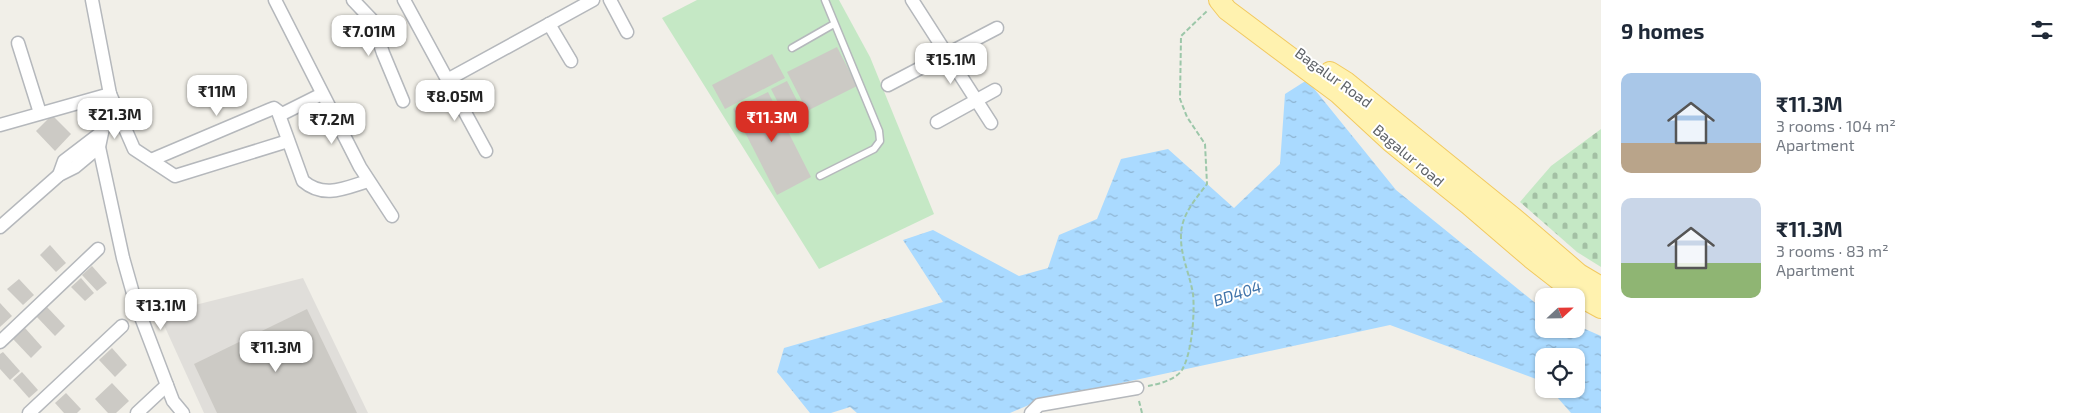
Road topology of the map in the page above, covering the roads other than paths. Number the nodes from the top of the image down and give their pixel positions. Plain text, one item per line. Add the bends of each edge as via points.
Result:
1 (92, 0) edge
2 (353, 0) edge
3 (404, 0) edge
4 (593, 0) edge
5 (610, 0) edge
6 (825, 0) edge
7 (912, 0) edge
8 (279, 1) edge
9 (1220, 2) edge
10 (549, 24) junction
11 (834, 24) junction
12 (997, 28) dead end
13 (627, 32) dead end
14 (18, 43) dead end
15 (792, 48) dead end
16 (948, 54) junction
17 (572, 61) dead end
18 (447, 80) junction
19 (888, 85) dead end
20 (995, 90) dead end
21 (110, 94) junction
22 (322, 94) junction
23 (403, 101) dead end
24 (977, 102) junction
25 (278, 112) junction
26 (40, 113) junction
27 (938, 122) dead end
28 (991, 123) dead end
29 (0, 128) edge
30 (102, 132) junction
31 (288, 141) junction
32 (99, 147) junction
33 (486, 151) dead end
34 (151, 160) junction
35 (59, 175) junction
36 (820, 176) dead end
37 (368, 181) junction
38 (392, 216) dead end
39 (0, 227) edge
40 (98, 249) dead end
41 (1601, 287) edge
42 (1601, 308) edge
43 (122, 326) dead end
44 (0, 342) edge
45 (167, 385) junction
46 (1137, 388) dead end
47 (29, 413) edge
48 (137, 413) edge
49 (183, 413) edge
50 (1030, 413) edge

1 - 21 street
2 - 23 street via 372,20
3 - 18 street
4 - 10 street
5 - 13 street
6 - 11 lane
7 - 16 street
8 - 22 street
9 - 41 main road, Bagalur Road via 1346,82 1579,274
9 - 42 main road, Bagalur road via 1226,10 1338,93 1391,142 1531,258 1581,297
10 - 17 street
10 - 18 street
11 - 15 lane
11 - 36 lane via 857,75 880,141 874,149
12 - 16 street
14 - 26 street
16 - 19 street
16 - 24 street
18 - 33 street
20 - 24 street
21 - 26 street
21 - 30 street
21 - 34 street via 134,149
22 - 25 street via 282,114
22 - 37 street
24 - 27 street
24 - 28 street
25 - 31 street
25 - 34 street via 274,108
26 - 29 street
30 - 32 street
30 - 35 street via 64,161
31 - 34 street via 175,176
31 - 37 street via 303,181 308,185 331,192
32 - 35 street via 75,167
32 - 45 street via 136,304
35 - 39 street
37 - 38 street
40 - 44 street
43 - 47 street
45 - 48 street
45 - 49 street via 173,401
46 - 50 street via 1039,405

